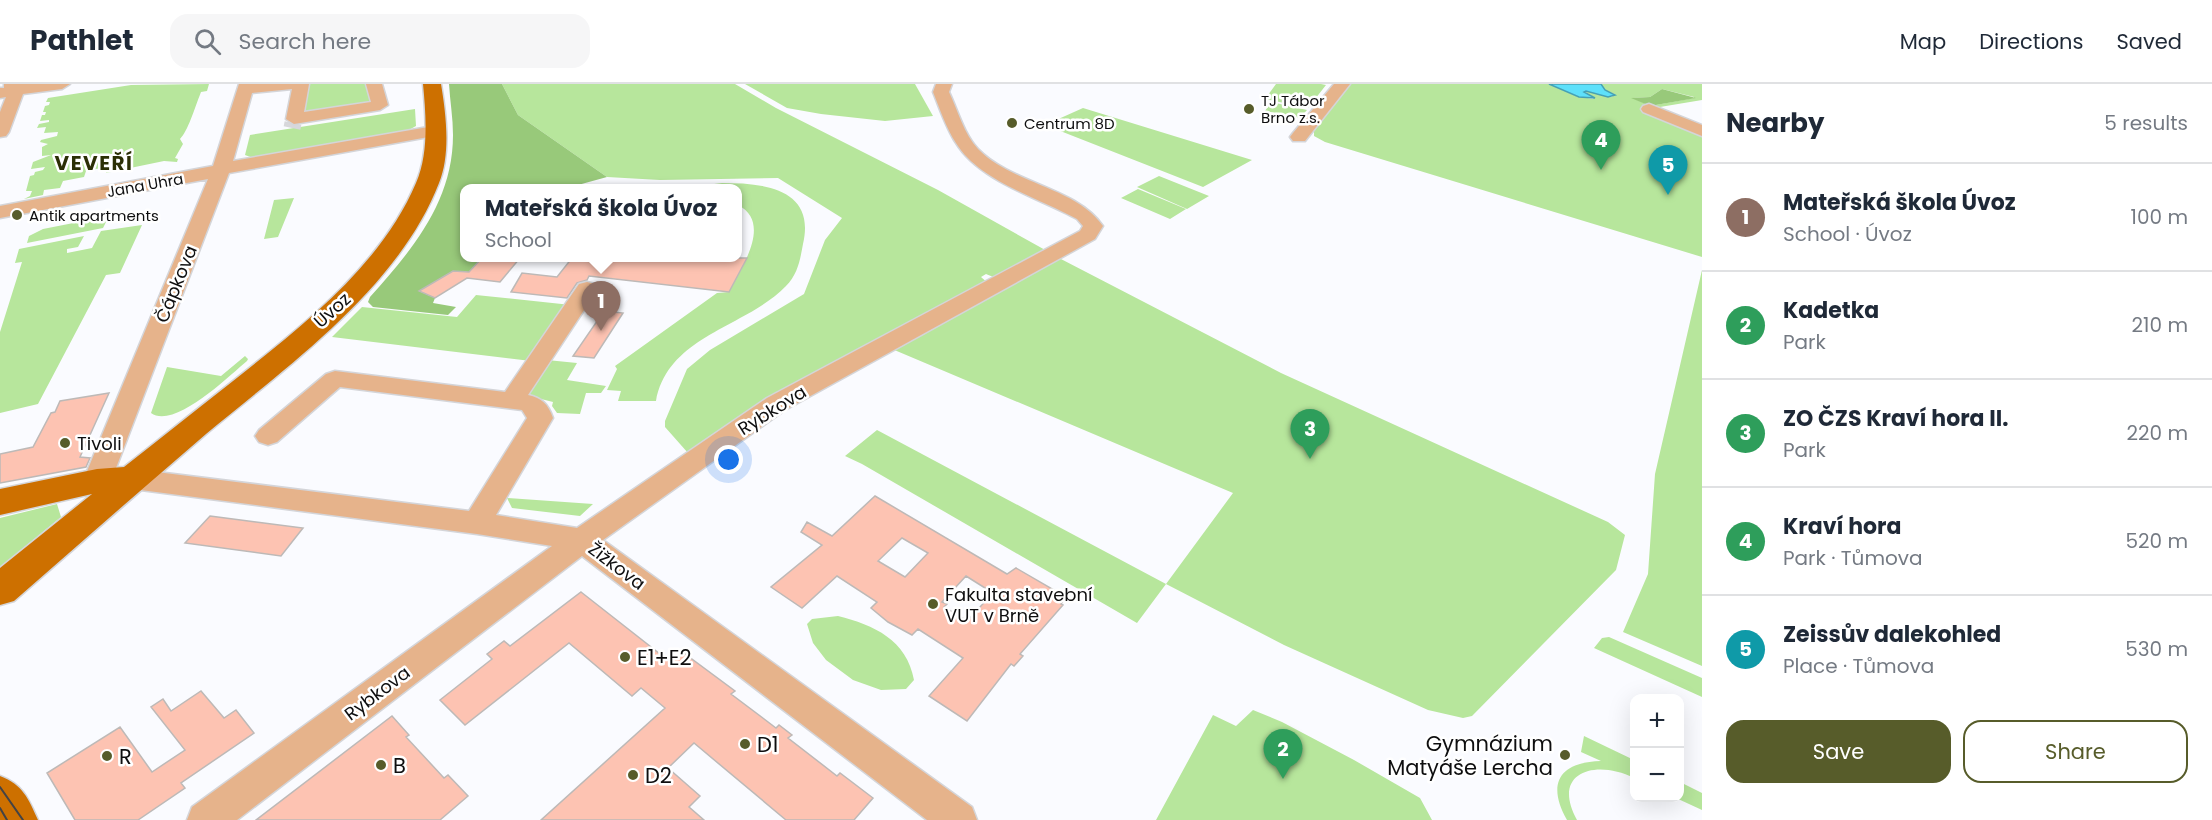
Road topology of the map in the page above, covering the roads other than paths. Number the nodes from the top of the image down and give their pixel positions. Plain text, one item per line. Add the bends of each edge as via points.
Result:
1 (62, 84) edge
2 (299, 84) edge
3 (374, 84) edge
4 (432, 84) edge
5 (944, 84) edge
6 (1342, 84) edge
7 (247, 86) edge
8 (8, 89) edge
9 (1650, 109) dead end
10 (293, 124) junction
11 (435, 131) junction
12 (1702, 131) edge
13 (0, 132) edge
14 (1299, 137) dead end
15 (289, 156) junction
16 (221, 170) junction
17 (0, 212) edge
18 (587, 290) dead end
19 (512, 400) junction
20 (268, 436) dead end
21 (133, 479) junction
22 (97, 481) junction
23 (0, 502) edge
24 (477, 523) junction
25 (582, 540) junction
26 (0, 590) edge
27 (0, 798) edge
28 (15, 820) edge
29 (206, 820) edge
30 (957, 820) edge

1 - 8 street
2 - 7 street
2 - 10 street
3 - 10 street via 380,105
4 - 11 main road, Úvoz
5 - 25 street, Rybkova via 941,92 964,144 975,156 1084,215 1093,226 1088,235 776,404
6 - 14 street
7 - 16 street, Čápkova
8 - 13 street via 15,95
9 - 12 street
10 - 15 street
11 - 15 street, Jana Uhra
11 - 21 main road, Úvoz via 429,181 402,232 354,291
15 - 16 street, Jana Uhra
16 - 17 street, Jana Uhra
16 - 22 street, Čápkova
18 - 19 street
19 - 20 street via 335,379
19 - 24 street via 529,403 540,418
21 - 22 main road
21 - 24 street, Žižkova
21 - 26 main road, Úvoz
22 - 23 main road
24 - 25 street, Žižkova
25 - 29 street, Rybkova
25 - 30 street, Žižkova
27 - 28 main road

